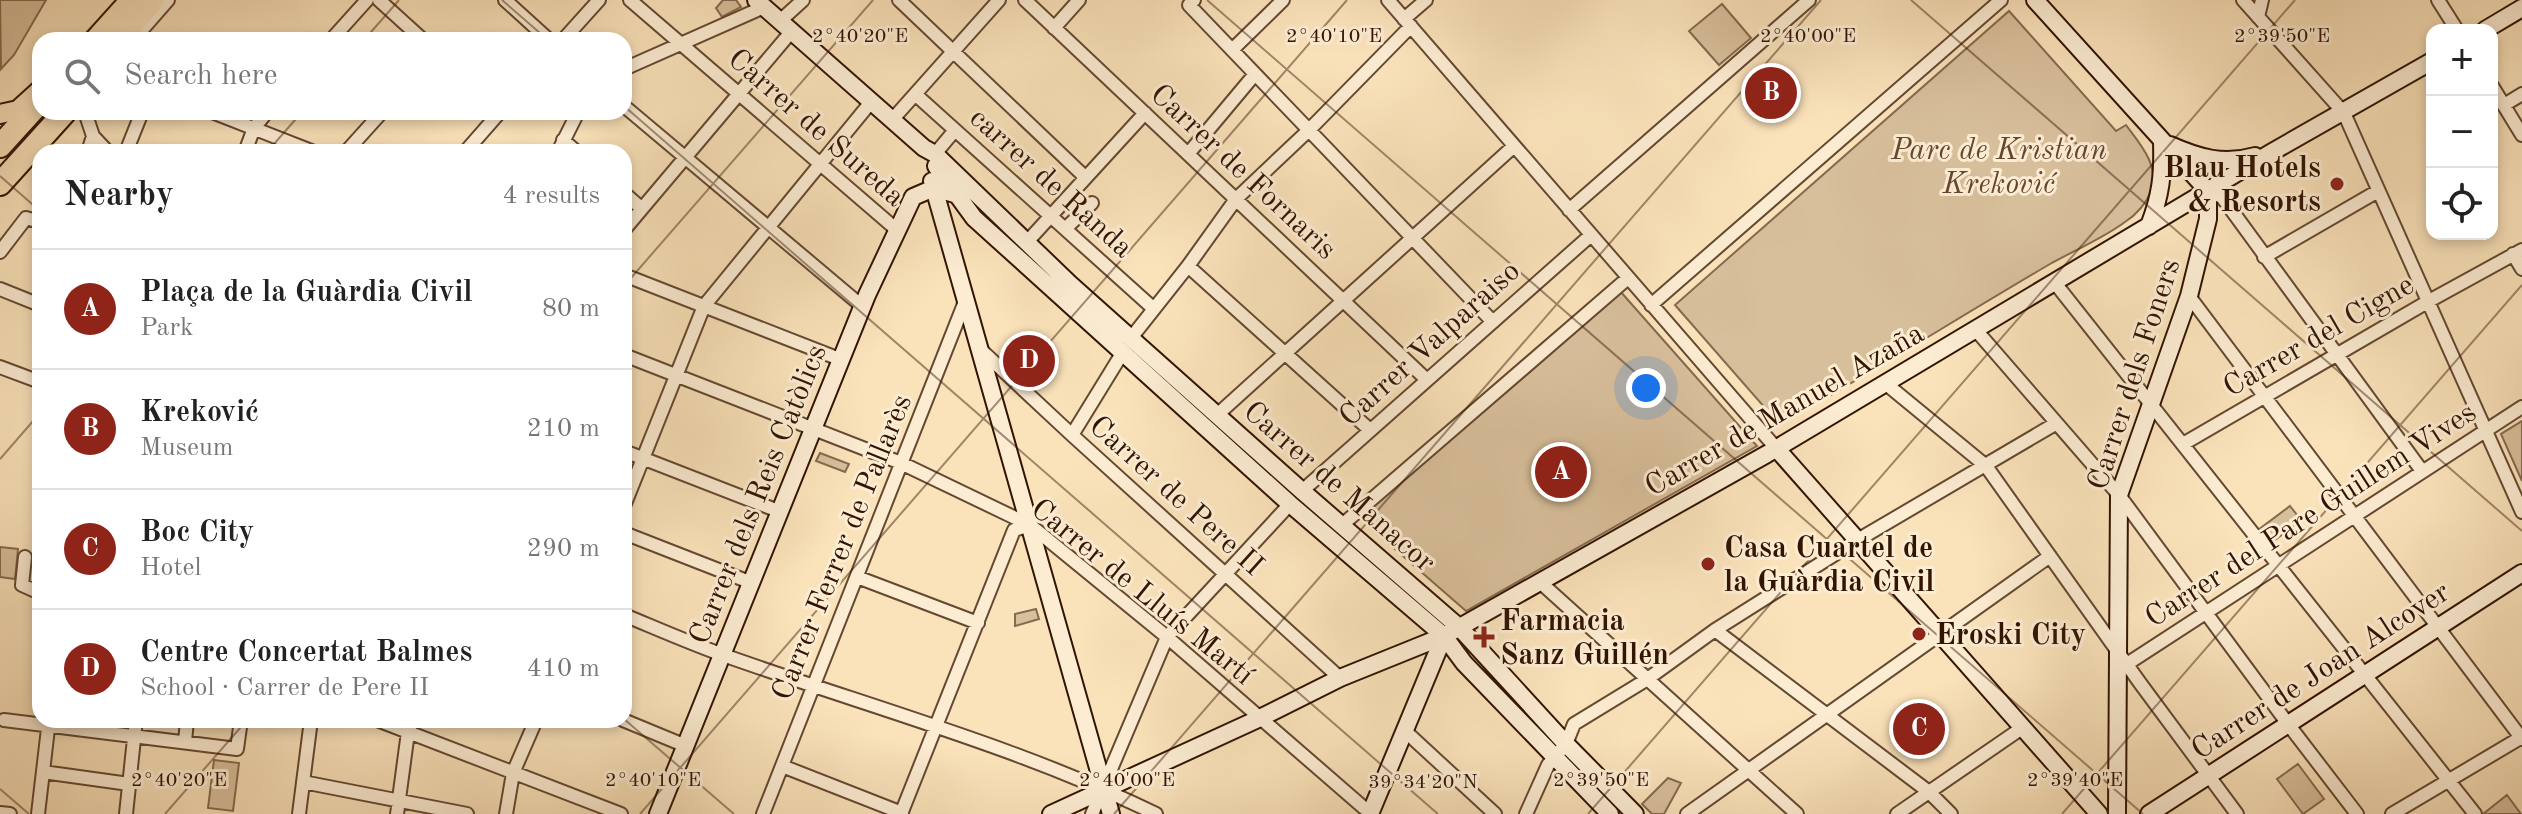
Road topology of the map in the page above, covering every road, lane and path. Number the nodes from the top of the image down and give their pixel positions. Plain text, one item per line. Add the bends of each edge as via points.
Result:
1 (132, 0) edge
2 (153, 0) edge
3 (168, 0) edge
4 (367, 0) edge
5 (379, 0) edge
6 (505, 0) edge
7 (599, 0) edge
8 (630, 0) edge
9 (803, 0) edge
10 (899, 0) edge
11 (999, 0) edge
12 (1025, 0) edge
13 (1079, 0) edge
14 (1283, 0) edge
15 (1388, 0) edge
16 (1426, 0) edge
17 (1809, 0) edge
18 (2001, 0) edge
19 (2035, 0) edge
20 (2243, 0) edge
21 (2262, 0) edge
22 (2438, 0) edge
23 (1191, 3) edge
24 (760, 4) edge
25 (113, 5) edge
26 (2522, 8) edge
27 (2258, 17) junction
28 (1407, 22) junction
29 (2453, 24) edge
30 (2495, 24) edge
31 (786, 26) junction
32 (1054, 28) junction
33 (91, 32) edge
34 (103, 32) edge
35 (125, 32) edge
36 (139, 32) edge
37 (338, 32) edge
38 (414, 32) edge
39 (540, 32) edge
40 (570, 32) edge
41 (682, 45) junction
42 (1232, 50) junction
43 (953, 51) junction
44 (2426, 65) edge
45 (632, 66) edge
46 (1255, 74) junction
47 (739, 94) junction
48 (915, 94) junction
49 (2522, 94) edge
50 (2498, 96) edge
51 (32, 101) edge
52 (32, 102) edge
53 (871, 102) junction
54 (32, 103) edge
55 (2504, 105) junction
56 (632, 113) edge
57 (1145, 113) junction
58 (2344, 113) junction
59 (0, 114) edge
60 (48, 120) edge
61 (58, 120) edge
62 (88, 120) edge
63 (139, 120) edge
64 (233, 120) edge
65 (260, 120) edge
66 (375, 120) edge
67 (493, 120) edge
68 (574, 120) edge
69 (892, 120) junction
70 (254, 128) junction
71 (955, 130) junction
72 (1309, 130) junction
73 (0, 135) edge
74 (2522, 135) edge
75 (93, 136) junction
76 (2162, 142) junction
77 (37, 144) edge
78 (90, 144) edge
79 (100, 144) edge
80 (129, 144) edge
81 (248, 144) edge
82 (294, 144) edge
83 (353, 144) edge
84 (472, 144) edge
85 (561, 144) edge
86 (0, 146) edge
87 (1514, 146) junction
88 (32, 150) edge
89 (2272, 152) junction
90 (1188, 154) junction
91 (684, 157) junction
92 (930, 158) junction
93 (821, 164) junction
94 (32, 168) edge
95 (0, 174) edge
96 (1085, 177) junction
97 (0, 187) edge
98 (934, 188) junction
99 (2208, 191) junction
100 (2378, 191) junction
101 (913, 197) junction
102 (1236, 199) junction
103 (632, 200) edge
104 (1092, 203) dead end
105 (641, 208) junction
106 (975, 209) junction
107 (1569, 210) junction
108 (1051, 216) junction
109 (32, 220) edge
110 (632, 220) edge
111 (2149, 226) junction
112 (769, 228) junction
113 (947, 228) junction
114 (1065, 229) junction
115 (897, 230) junction
116 (1591, 235) junction
117 (1413, 238) junction
118 (1026, 243) junction
119 (0, 252) edge
120 (2518, 252) edge
121 (2264, 257) junction
122 (1188, 266) junction
123 (2522, 269) edge
124 (632, 278) edge
125 (1628, 278) junction
126 (2055, 283) junction
127 (0, 289) edge
128 (2189, 296) junction
129 (966, 299) junction
130 (1344, 301) junction
131 (2429, 301) junction
132 (32, 302) edge
133 (1651, 305) junction
134 (704, 306) junction
135 (863, 307) junction
136 (1154, 309) junction
137 (1493, 322) junction
138 (1975, 329) junction
139 (1127, 345) junction
140 (981, 350) junction
141 (1286, 353) junction
142 (2338, 354) junction
143 (632, 358) edge
144 (842, 360) junction
145 (0, 367) edge
146 (676, 375) junction
147 (32, 379) edge
148 (1427, 380) junction
149 (1885, 383) junction
150 (2264, 396) junction
151 (2151, 404) junction
152 (2522, 407) edge
153 (1217, 415) junction
154 (2055, 424) junction
155 (813, 429) junction
156 (1370, 430) junction
157 (2485, 430) junction
158 (1072, 435) junction
159 (2183, 444) junction
160 (1776, 448) junction
161 (632, 454) edge
162 (643, 458) junction
163 (1241, 459) junction
164 (901, 463) junction
165 (1986, 466) junction
166 (2422, 471) junction
167 (632, 486) edge
168 (1302, 491) junction
169 (2119, 495) junction
170 (1290, 504) junction
171 (781, 512) junction
172 (2522, 512) edge
173 (2354, 516) junction
174 (1030, 525) junction
175 (1342, 525) junction
176 (632, 536) edge
177 (1856, 541) junction
178 (2050, 556) junction
179 (25, 557) dead end
180 (2279, 565) junction
181 (1225, 573) junction
182 (2522, 573) edge
183 (857, 577) junction
184 (1540, 582) junction
185 (752, 583) junction
186 (32, 589) edge
187 (2206, 613) junction
188 (632, 618) edge
189 (978, 623) junction
190 (2438, 627) junction
191 (1460, 628) junction
192 (1715, 630) junction
193 (1941, 633) junction
194 (1444, 636) junction
195 (1167, 637) junction
196 (723, 655) junction
197 (2122, 658) junction
198 (2365, 675) junction
199 (1340, 678) junction
200 (1646, 680) junction
201 (814, 686) junction
202 (1826, 713) junction
203 (1258, 719) junction
204 (4, 720) dead end
205 (32, 722) edge
206 (632, 724) edge
207 (2288, 724) junction
208 (936, 726) junction
209 (48, 728) edge
210 (82, 728) edge
211 (135, 728) edge
212 (186, 728) edge
213 (240, 728) edge
214 (310, 728) edge
215 (410, 728) edge
216 (414, 728) edge
217 (533, 728) edge
218 (2022, 728) junction
219 (1405, 731) junction
220 (134, 736) junction
221 (2522, 738) edge
222 (185, 742) junction
223 (686, 746) junction
224 (1560, 750) junction
225 (782, 766) junction
226 (1747, 769) junction
227 (43, 772) junction
228 (513, 773) junction
229 (2207, 776) junction
230 (2449, 781) junction
231 (303, 782) junction
232 (129, 784) junction
233 (1104, 788) junction
234 (1929, 792) junction
235 (398, 807) edge
236 (0, 813) edge
237 (10, 814) edge
238 (38, 814) edge
239 (126, 814) edge
240 (299, 814) edge
241 (467, 814) edge
242 (506, 814) edge
243 (621, 814) edge
244 (658, 814) edge
245 (763, 814) edge
246 (902, 814) edge
247 (1051, 814) edge
248 (1092, 814) edge
249 (1111, 814) edge
250 (1156, 814) edge
251 (1371, 814) edge
252 (1495, 814) edge
253 (1526, 814) edge
254 (1610, 814) edge
255 (1635, 814) edge
256 (1687, 814) edge
257 (1797, 814) edge
258 (1897, 814) edge
259 (1951, 814) edge
260 (2099, 814) edge
261 (2117, 814) edge
262 (2149, 814) edge
263 (2237, 814) edge
264 (2357, 814) edge
265 (2392, 814) edge
266 (2475, 814) edge

1 - 34 highway
2 - 35 highway
3 - 36 street
4 - 37 street
5 - 38 street
6 - 39 street
7 - 40 street
8 - 41 street, Carrer de Sureda
9 - 31 street
10 - 43 street
11 - 43 street
12 - 32 street, Carrer de Fornaris
13 - 32 street
14 - 42 street
15 - 28 street
16 - 28 street
17 - 107 street
18 - 133 street
19 - 76 street
20 - 27 street
21 - 27 street
22 - 29 street
23 - 42 street
24 - 31 street, Carrer de Manacor
24 - 41 street
25 - 33 main road
26 - 30 street
27 - 58 street
28 - 72 street
28 - 87 street
31 - 47 street
31 - 53 street, Carrer de Manacor
32 - 57 street, Carrer de Fornaris
41 - 45 street
41 - 47 street, Carrer de Sureda
42 - 46 street
43 - 48 street
43 - 96 street
44 - 58 street, Carrer de Manuel Azaña
46 - 72 street
46 - 90 street
47 - 91 street
47 - 93 street, Carrer de Sureda
48 - 69 street
48 - 71 street, carrer de Randa
49 - 55 street
50 - 55 street
51 - 59 main road
52 - 73 highway
53 - 69 street, Carrer de Manacor
53 - 93 street
54 - 86 highway
55 - 74 street
56 - 91 street
57 - 90 street, Carrer de Fornaris
57 - 96 street
58 - 89 street, Carrer de Manuel Azaña
58 - 100 street
60 - 95 highway
61 - 77 highway
62 - 75 street
63 - 80 street
64 - 70 street
65 - 70 street
66 - 83 street
67 - 84 street
68 - 85 street
69 - 92 street, Carrer de Manacor
70 - 81 street
70 - 82 street
71 - 92 street
71 - 108 street, carrer de Randa
72 - 102 street
72 - 117 street
75 - 78 street
75 - 79 street
76 - 89 street, Carrer de Manuel Azaña via 2221,161
76 - 99 street
76 - 111 street via 2159,201
87 - 107 street
87 - 117 street
88 - 97 highway
89 - 99 street, Carrer de Manuel Azaña
90 - 102 street, Carrer de Fornaris
91 - 105 street
91 - 112 street
92 - 98 street
92 - 101 street, Carrer dels Reis Catòlics
92 - 106 street, Carrer de Manacor
92 - 106 street, Carrer de Manacor
93 - 112 street
93 - 115 street, Carrer de Sureda
94 - 97 highway
96 - 108 street
98 - 101 street
98 - 106 street
98 - 113 street
99 - 111 street, Carrer de Manuel Azaña
99 - 121 street via 2222,197
99 - 128 street, Carrer dels Foners via 2208,219
100 - 121 street
100 - 131 street
101 - 113 street via 929,202
101 - 115 street, Carrer dels Reis Catòlics
102 - 122 street
102 - 130 street, Carrer de Fornaris
103 - 105 street
104 - 114 street
105 - 110 street
106 - 113 street
106 - 118 street, Carrer de Manacor
106 - 139 street, Carrer de Manacor
107 - 116 street
108 - 114 street, carrer de Randa
108 - 118 street
109 - 119 street via 26,218
111 - 126 street, Carrer de Manuel Azaña
112 - 134 street
112 - 135 street
113 - 129 street
114 - 136 street, carrer de Randa
115 - 135 street, Carrer dels Reis Catòlics
116 - 125 street
116 - 137 street, Carrer Valparaiso
117 - 130 street
117 - 137 street
118 - 139 street, Carrer de Manacor
120 - 123 street
120 - 131 street, Carrer del Cigne
121 - 142 street
122 - 136 street
122 - 141 street
124 - 134 street
125 - 133 street
125 - 175 street
126 - 138 street, Carrer de Manuel Azaña
126 - 151 street
127 - 132 street
128 - 150 street
128 - 151 street, Carrer dels Foners
129 - 140 street
129 - 164 street, Carrer Ferrer de Pallarès
130 - 141 street
130 - 148 street, Carrer de Fornaris
131 - 142 street, Carrer del Cigne
131 - 157 street
133 - 160 street
134 - 144 street
134 - 146 street
135 - 144 street, Carrer dels Reis Catòlics
136 - 139 street
137 - 148 street, Carrer Valparaiso
138 - 149 street, Carrer de Manuel Azaña
138 - 154 street
139 - 153 street, Carrer de Manacor
139 - 158 street
139 - 163 street, Carrer de Manacor
140 - 158 street, Carrer de Pere II
140 - 174 street
141 - 153 street
141 - 156 street
142 - 150 street, Carrer del Cigne
142 - 166 street
143 - 146 street, Carrer de Lluís Martí
144 - 155 street, Carrer dels Reis Catòlics
145 - 147 street
146 - 155 street, Carrer de Lluís Martí
146 - 162 street
148 - 156 street, Carrer Valparaiso
149 - 160 street, Carrer de Manuel Azaña
149 - 165 street
150 - 159 street, Carrer del Cigne
150 - 173 street
151 - 159 street
151 - 169 street, Carrer dels Foners
152 - 157 street, Carrer del Pare Guillem Vives
153 - 168 street, Carrer de Manacor
154 - 165 street
154 - 169 street
155 - 164 street, Carrer de Lluís Martí
155 - 171 street, Carrer dels Reis Catòlics
156 - 168 street, Carrer Valparaiso
157 - 166 street, Carrer del Pare Guillem Vives
157 - 172 street
158 - 181 street, Carrer de Pere II
159 - 180 street
160 - 177 street
160 - 184 street, Carrer de Manuel Azaña
161 - 162 street
162 - 167 street
162 - 171 street
163 - 168 street via 1263,465
163 - 170 street, Carrer de Manacor
164 - 174 street, Carrer de Lluís Martí
164 - 183 street, Carrer Ferrer de Pallarès
165 - 177 street
165 - 178 street
166 - 173 street, Carrer del Pare Guillem Vives
168 - 175 street, Carrer de Manacor
169 - 187 street
169 - 197 street, Carrer dels Foners
170 - 181 street
170 - 194 street, Carrer de Manacor
171 - 185 street, Carrer dels Reis Catòlics
173 - 180 street, Carrer del Pare Guillem Vives
173 - 190 street
174 - 189 street via 1014,530
174 - 195 street, Carrer de Lluís Martí
174 - 233 street
175 - 191 street, Carrer de Manacor
176 - 185 street
177 - 192 street
177 - 193 street
178 - 193 street
178 - 197 street
179 - 186 street via 22,585
180 - 187 street, Carrer del Pare Guillem Vives
180 - 198 street
181 - 195 street
181 - 199 street, Carrer de Pere II
182 - 190 street, Carrer de Joan Alcover
183 - 189 street
183 - 201 street, Carrer Ferrer de Pallarès
184 - 191 street, Carrer de Manuel Azaña
184 - 200 street
185 - 196 street, Carrer dels Reis Catòlics
187 - 197 street, Carrer del Pare Guillem Vives
187 - 207 street
188 - 196 street
189 - 208 street
190 - 198 street, Carrer de Joan Alcover
190 - 221 street
191 - 194 street, Carrer de Manuel Azaña
191 - 224 street, Carrer de Manacor
192 - 200 street
192 - 202 street
193 - 202 street
193 - 218 street
194 - 199 street, Carrer de Manuel Azaña
194 - 219 street
194 - 224 street, Carrer de Manacor via 1464,663
195 - 203 street, Carrer de Lluís Martí
195 - 233 street
196 - 201 street
196 - 223 street, Carrer dels Reis Catòlics
197 - 229 street
197 - 261 street, Carrer dels Foners
198 - 207 street, Carrer de Joan Alcover
198 - 230 street
199 - 203 street, Carrer de Manuel Azaña
200 - 224 street via 1574,724
200 - 226 street
201 - 208 street
201 - 225 street, Carrer Ferrer de Pallarès
202 - 226 street
202 - 234 street
203 - 233 street, Carrer de Manuel Azaña
203 - 251 street, Carrer de Lluís Martí
204 - 205 street
206 - 223 street
207 - 229 street, Carrer de Joan Alcover
207 - 264 street
208 - 233 street
208 - 246 street
209 - 227 street
210 - 220 street
211 - 220 street
212 - 222 street
213 - 222 street via 237,749
214 - 231 street
215 - 235 street
216 - 228 street
217 - 228 street
218 - 234 street
218 - 260 street
219 - 251 street
219 - 252 street
220 - 222 street
220 - 232 street
221 - 230 street
223 - 244 street, Carrer dels Reis Catòlics
224 - 253 street
224 - 254 street, Carrer de Manacor
224 - 255 street, Carrer de Manacor
225 - 245 street, Carrer Ferrer de Pallarès
225 - 246 street
226 - 256 street
226 - 257 street
227 - 232 street
227 - 238 street
228 - 242 street
228 - 243 street
229 - 262 street, Carrer de Joan Alcover
229 - 263 street
230 - 265 street
230 - 266 street
231 - 235 street
231 - 240 street
232 - 239 street
233 - 247 street, Carrer de Manuel Azaña
233 - 248 street
233 - 249 street
233 - 250 street
234 - 258 street
234 - 259 street
235 - 241 street
236 - 237 street

